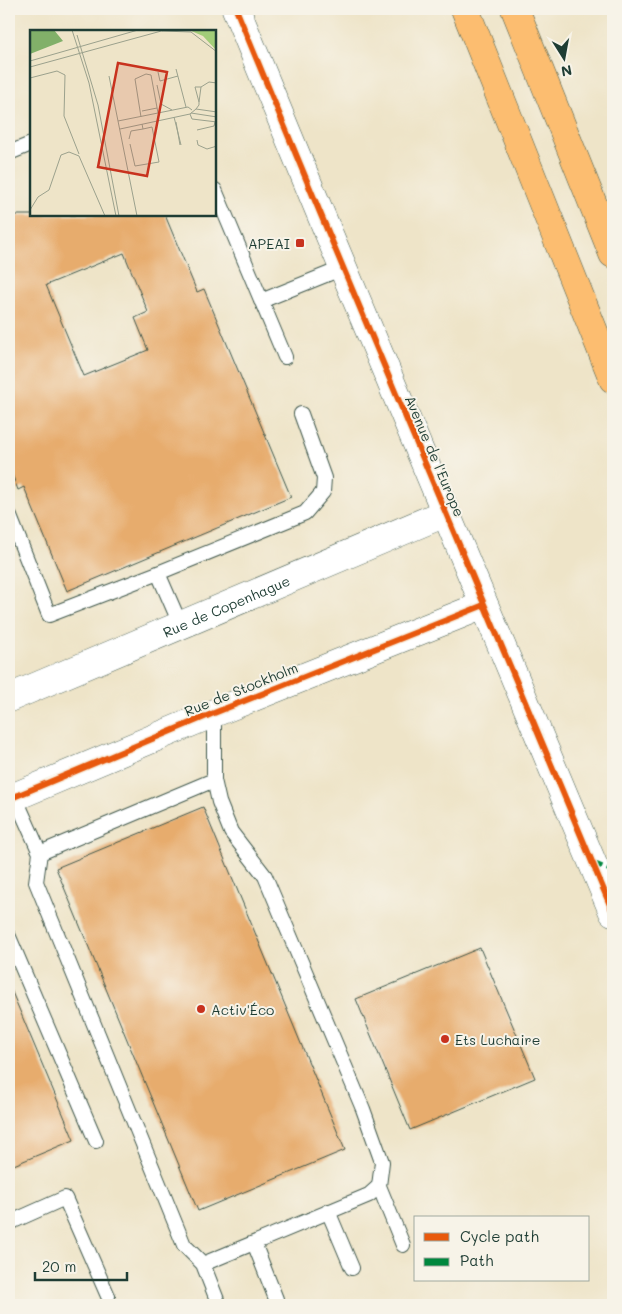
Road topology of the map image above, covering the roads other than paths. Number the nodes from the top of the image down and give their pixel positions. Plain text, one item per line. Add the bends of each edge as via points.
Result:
1 (236, 9) edge
2 (465, 9) edge
3 (515, 9) edge
4 (30, 144) edge
5 (9, 153) edge
6 (216, 192) edge
7 (613, 254) edge
8 (343, 268) junction
9 (261, 301) junction
10 (285, 357) dead end
11 (613, 379) edge
12 (301, 414) dead end
13 (446, 513) junction
14 (9, 514) edge
15 (158, 573) junction
16 (484, 605) junction
17 (180, 626) junction
18 (9, 698) edge
19 (214, 713) junction
20 (214, 780) junction
21 (12, 798) edge
22 (40, 853) junction
23 (613, 912) edge
24 (9, 937) edge
25 (96, 1141) dead end
26 (379, 1186) junction
27 (328, 1211) junction
28 (9, 1223) edge
29 (254, 1243) junction
30 (403, 1245) dead end
31 (202, 1264) junction
32 (352, 1268) dead end
33 (108, 1296) dead end
34 (276, 1299) dead end
35 (219, 1305) edge

1 - 8 street, Avenue de l'Europe
2 - 11 main road
3 - 7 main road
4 - 5 lane
6 - 9 lane
8 - 9 lane
8 - 13 street, Avenue de l'Europe
9 - 10 lane
12 - 15 lane via 324,478 323,492 305,513
13 - 16 street, Avenue de l'Europe
13 - 17 street, Rue de Copenhague
14 - 15 lane via 49,615
15 - 17 lane
16 - 19 street, Rue de Stockholm
16 - 23 street, Avenue de l'Europe
17 - 18 street, Rue de Copenhague
19 - 20 lane
19 - 21 street, Rue de Stockholm
20 - 22 lane
20 - 26 lane via 231,832 265,876 363,1109 382,1162
21 - 22 lane
22 - 31 lane via 36,882 184,1245
24 - 25 lane
26 - 27 lane via 369,1195
26 - 30 lane
27 - 29 lane
27 - 32 lane
28 - 33 lane via 65,1198
29 - 31 lane
29 - 34 lane
31 - 35 lane

